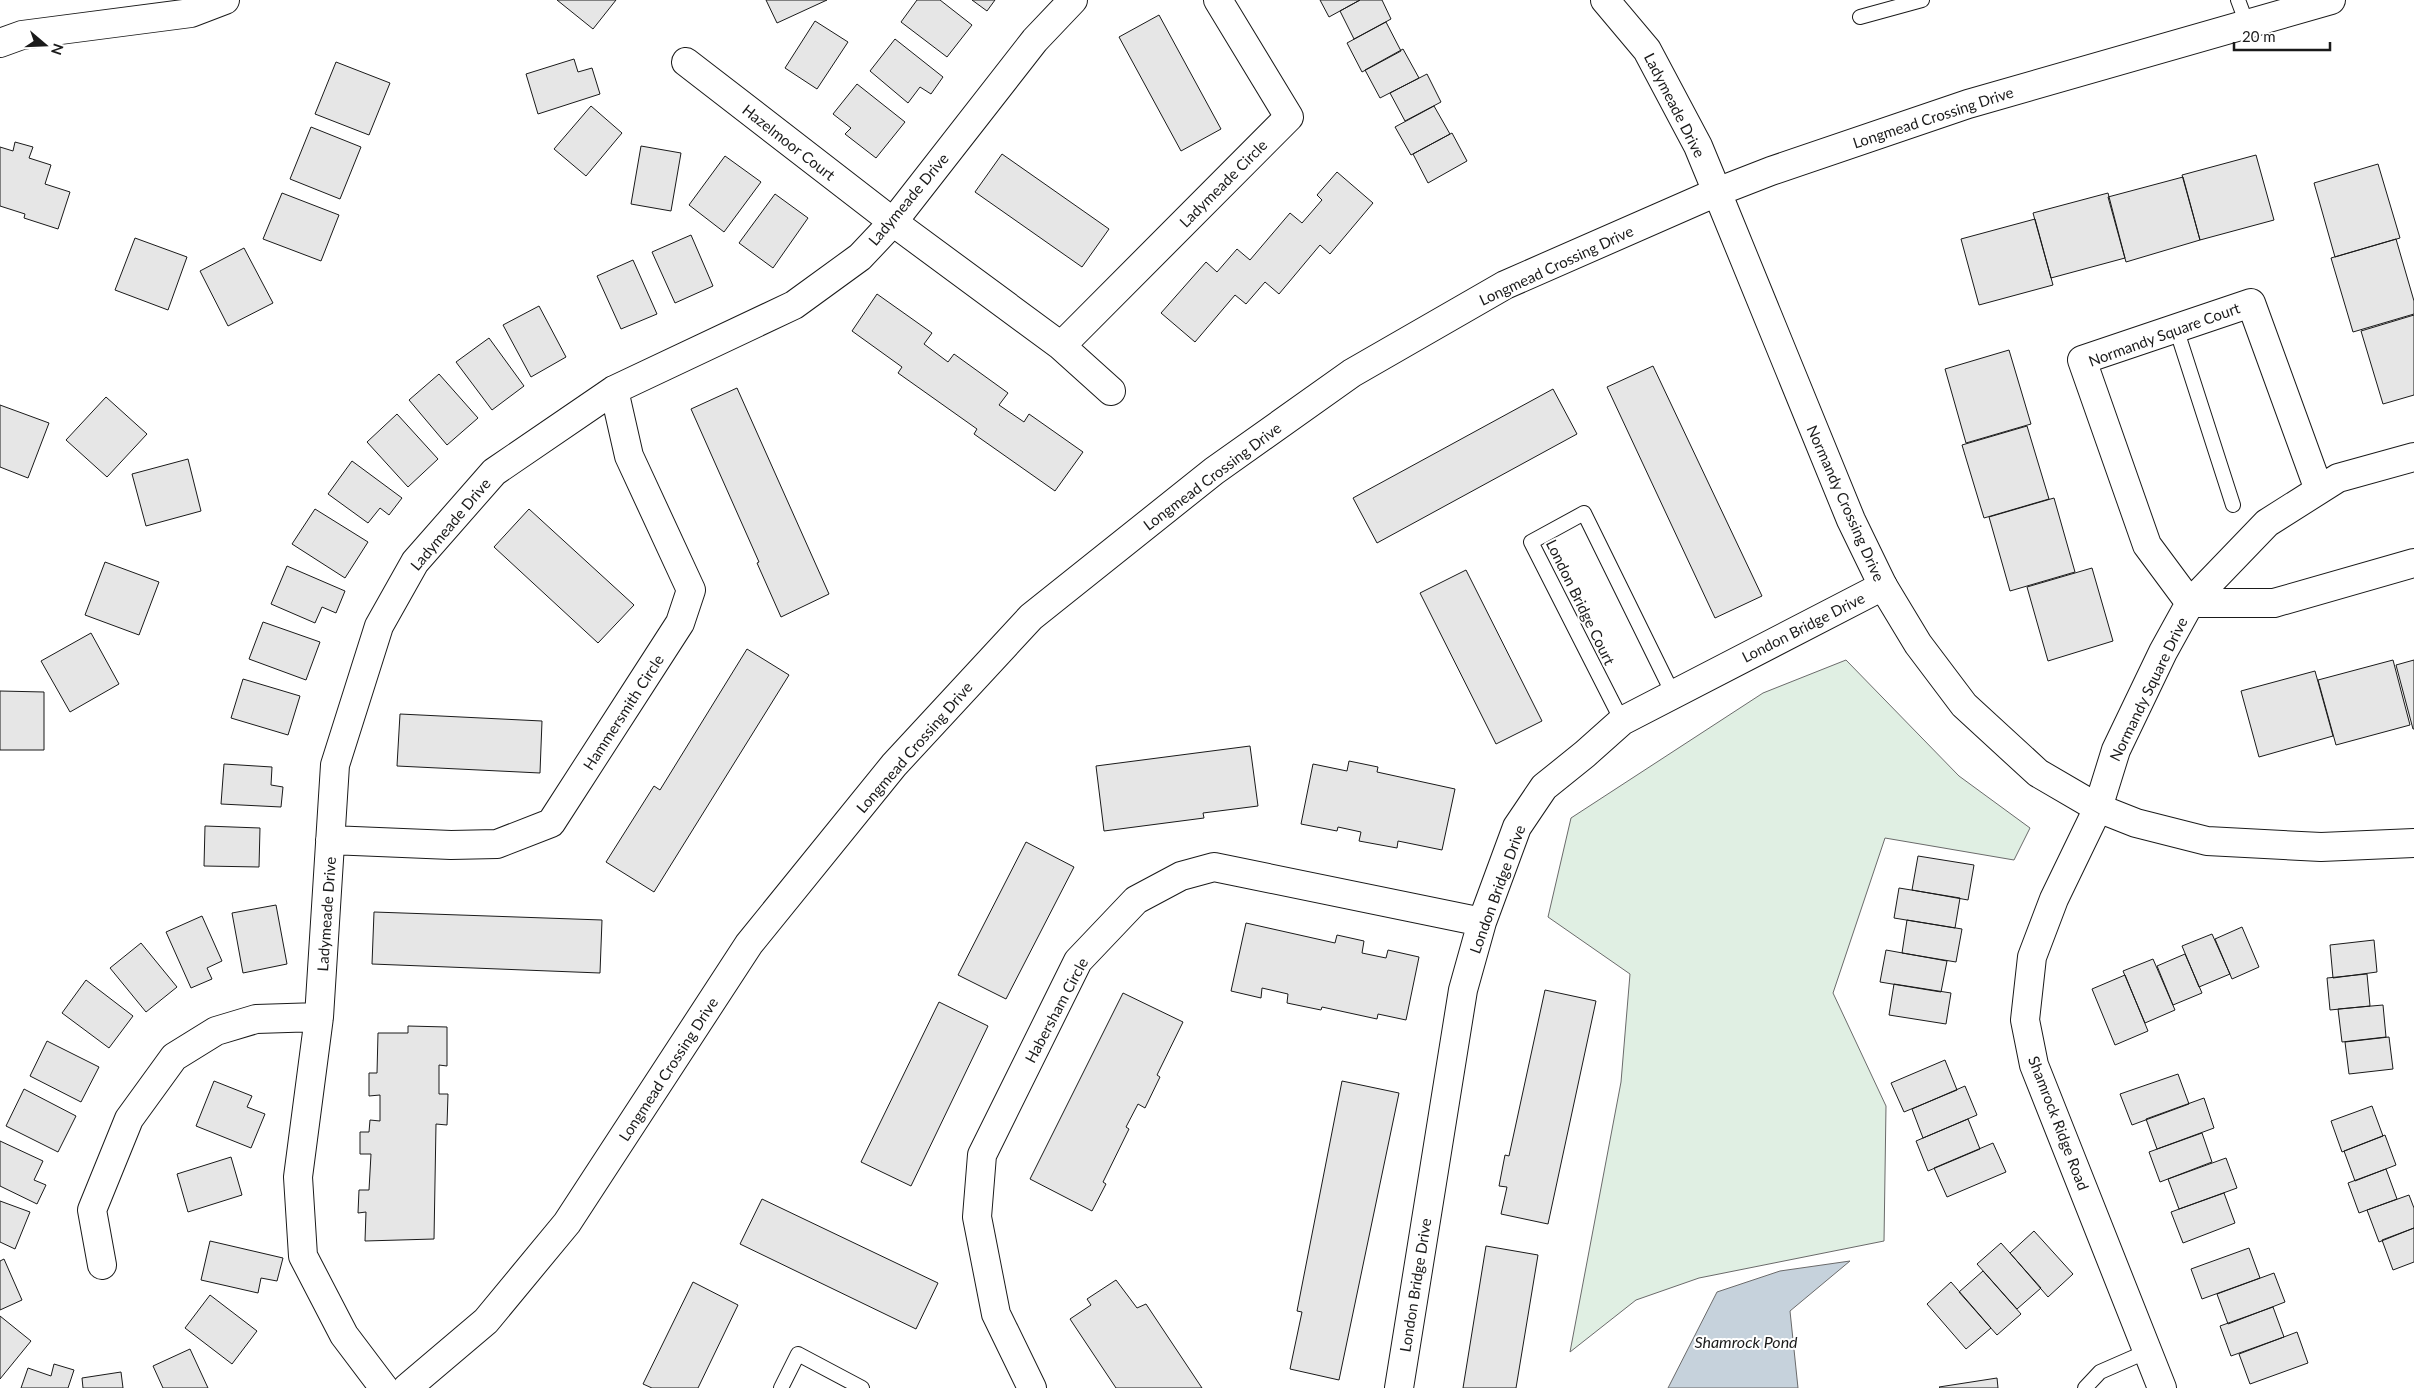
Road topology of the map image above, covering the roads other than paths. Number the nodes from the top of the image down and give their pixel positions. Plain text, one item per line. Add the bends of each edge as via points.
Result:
1 (224, 0) edge
2 (1073, 0) edge
3 (1218, 0) edge
4 (1605, 0) edge
5 (1922, 0) edge
6 (2331, 0) edge
7 (2243, 12) edge
8 (1860, 17) dead end
9 (0, 43) edge
10 (686, 62) dead end
11 (1717, 192) junction
12 (893, 222) junction
13 (2176, 328) junction
14 (1061, 346) junction
15 (614, 390) junction
16 (1111, 391) dead end
17 (2414, 457) edge
18 (2318, 490) junction
19 (2233, 505) dead end
20 (2414, 563) edge
21 (1883, 586) junction
22 (2190, 603) junction
23 (1673, 694) junction
24 (1622, 721) junction
25 (2098, 808) junction
26 (330, 840) junction
27 (2414, 843) edge
28 (1482, 922) junction
29 (319, 1017) junction
30 (102, 1265) dead end
31 (2148, 1351) junction
32 (1027, 1386) edge
33 (384, 1388) edge
34 (407, 1388) edge
35 (781, 1388) edge
36 (862, 1388) edge
37 (1399, 1388) edge
38 (2086, 1388) edge
39 (2162, 1388) edge

1 - 9 street via 190,13 22,35
2 - 12 street, Ladymeade Drive via 1035,40
3 - 14 street, Ladymeade Circle via 1288,117
4 - 11 street, Ladymeade Drive via 1647,50 1698,146
5 - 8 lane
6 - 7 street, Longmead Crossing Drive
7 - 11 street, Longmead Crossing Drive
10 - 12 street, Hazelmoor Court
11 - 21 street, Normandy Crossing Drive via 1851,520
11 - 34 street, Longmead Crossing Drive via 1506,286 1352,373 1214,471 1031,617 894,765 749,944 567,1223 486,1321
12 - 14 street
12 - 15 street, Ladymeade Drive via 860,257 794,305
13 - 18 street, Normandy Square Court via 2252,303
13 - 19 lane
13 - 22 street, Normandy Square Court via 2082,360 2147,545
14 - 16 street
15 - 26 street, Ladymeade Drive via 494,472 415,562 379,626 335,765
15 - 26 street, Hammersmith Circle via 629,456 692,590 680,623 551,823 497,844
17 - 18 street, Normandy Square Drive via 2338,478
18 - 22 street, Normandy Square Drive via 2267,523
20 - 22 street via 2274,603
21 - 23 street, London Bridge Drive
21 - 25 street, Normandy Crossing Drive via 1918,644 1964,705 2038,773
22 - 25 street, Normandy Square Drive via 2116,750
23 - 24 street, London Bridge Drive
23 - 24 lane, London Bridge Court via 1584,513 1531,542
24 - 28 street, London Bridge Drive via 1544,787 1517,828
25 - 27 street, Normandy Crossing Drive via 2136,823 2207,841 2321,847
25 - 31 street, Shamrock Ridge Road via 2054,898 2032,957 2025,1020 2034,1065
26 - 29 street, Ladymeade Drive
28 - 32 street, Habersham Circle via 1214,867 1181,876 1136,900 1078,961 982,1155 977,1217 996,1314
28 - 37 street, London Bridge Drive via 1463,990
29 - 30 street via 256,1019 216,1032 174,1058 129,1119 92,1210
29 - 33 street, Ladymeade Drive via 298,1177 303,1256 344,1335
31 - 38 lane via 2100,1372
31 - 39 street, Shamrock Ridge Road
35 - 36 lane via 798,1354

